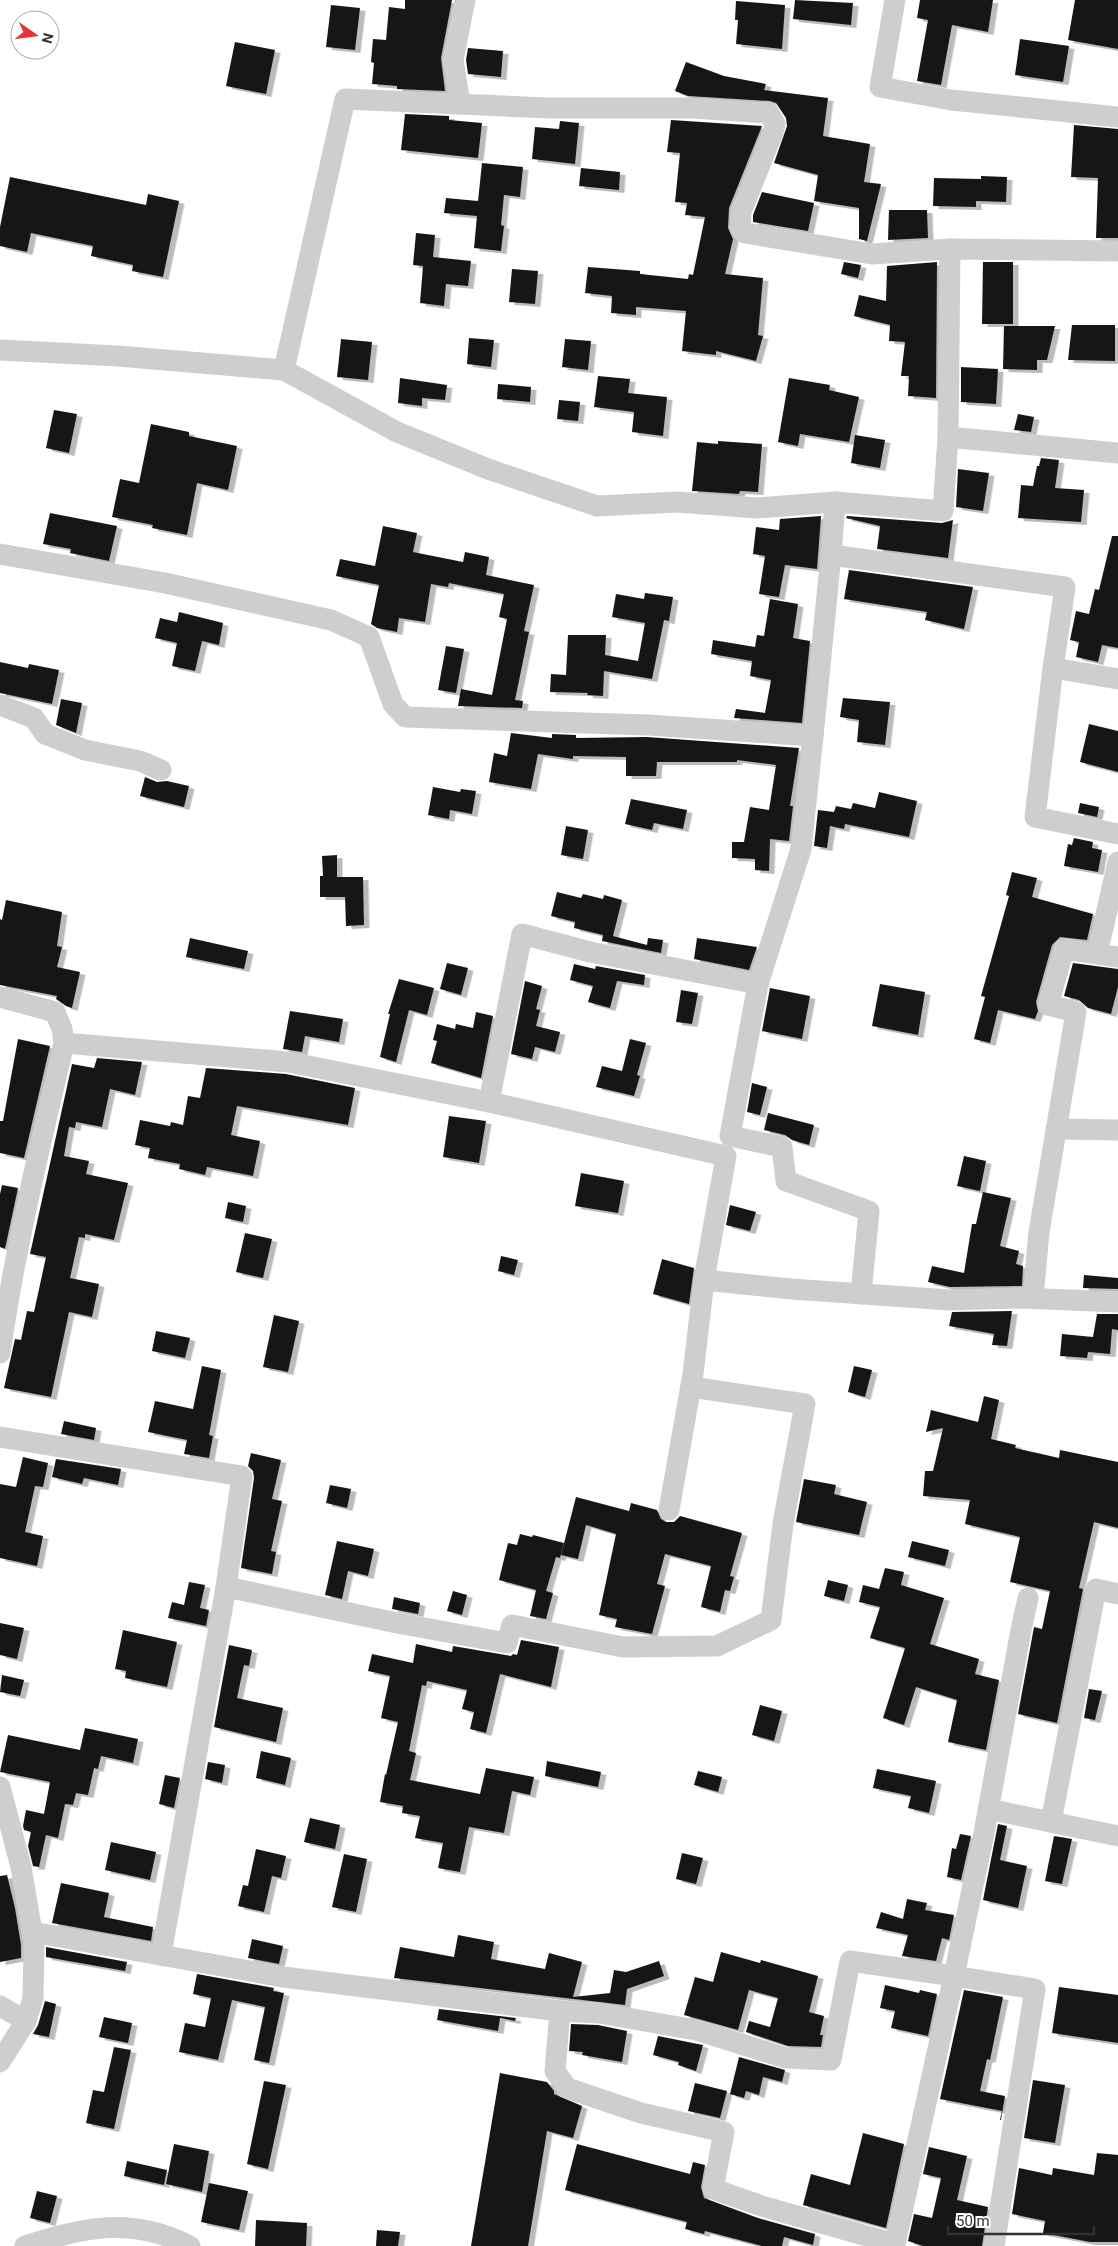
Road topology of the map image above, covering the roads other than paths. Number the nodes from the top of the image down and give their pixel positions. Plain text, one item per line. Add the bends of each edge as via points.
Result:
1 (465, 0) edge
2 (895, 0) edge
3 (460, 104) junction
4 (1118, 117) edge
5 (950, 249) junction
6 (1118, 251) edge
7 (0, 350) edge
8 (284, 370) junction
9 (948, 437) junction
10 (1118, 453) edge
11 (835, 502) junction
12 (0, 554) edge
13 (831, 555) junction
14 (1054, 668) junction
15 (1118, 679) edge
16 (0, 705) edge
17 (813, 736) junction
18 (161, 770) dead end
19 (1118, 834) edge
20 (1118, 866) edge
21 (1097, 954) junction
22 (1118, 957) edge
23 (758, 984) junction
24 (0, 996) edge
25 (64, 1043) junction
26 (489, 1102) junction
27 (1056, 1130) junction
28 (1118, 1130) edge
29 (728, 1146) junction
30 (704, 1280) junction
31 (861, 1294) junction
32 (1033, 1298) junction
33 (1118, 1302) edge
34 (0, 1353) edge
35 (691, 1387) junction
36 (0, 1437) edge
37 (669, 1510) dead end
38 (226, 1586) junction
39 (1118, 1594) edge
40 (1028, 1598) dead end
41 (0, 1787) edge
42 (988, 1810) junction
43 (1051, 1822) junction
44 (1118, 1836) edge
45 (32, 1932) junction
46 (161, 1955) junction
47 (954, 1976) junction
48 (0, 2006) edge
49 (560, 2011) junction
50 (26, 2021) junction
51 (0, 2062) edge
52 (25, 2246) edge
53 (190, 2246) edge
54 (994, 2246) edge

1 - 3 street via 453,60
2 - 4 street via 880,87 951,100
3 - 5 street via 692,108 769,114 775,124 773,132 741,212 740,228 745,233 872,254
3 - 8 street via 345,99
5 - 6 street
5 - 9 street
7 - 8 street
8 - 11 street via 397,432 488,469 597,506 677,502 757,508
9 - 10 street
9 - 11 street via 943,511
11 - 13 street
12 - 17 street via 165,583 331,620 369,637 393,704 405,717 648,725
13 - 14 street via 1065,587
13 - 17 street
14 - 15 street
14 - 19 street via 1035,817
16 - 18 street via 34,718 45,734 85,750 140,761
17 - 23 street via 801,849
20 - 21 street
21 - 22 street
21 - 27 street via 1064,949 1048,1005 1076,1012
23 - 26 street via 590,952 522,934
23 - 29 street
24 - 25 street via 55,1012
25 - 26 street via 288,1062
25 - 34 street via 31,1180
26 - 29 street
27 - 28 street
27 - 32 street via 1039,1232
29 - 30 street
29 - 31 street via 782,1147 786,1181 869,1211
30 - 31 street
30 - 35 street
31 - 32 street via 950,1300
32 - 33 street
35 - 37 street
35 - 38 street via 805,1404 783,1524 771,1620 717,1646 623,1647 512,1625 507,1643
36 - 38 street via 242,1476
38 - 46 street
39 - 43 street via 1096,1589
40 - 42 street
41 - 45 street via 21,1866
42 - 43 street
42 - 47 street
43 - 44 street
45 - 46 street
45 - 50 street via 33,1998
46 - 49 street via 283,1977
47 - 49 street via 850,1961 831,2060 786,2058 696,2030 599,2013
47 - 49 street via 895,2244 713,2189 724,2132 641,2113 567,2088 555,2071
47 - 54 street via 1035,1989
48 - 50 street
50 - 51 street
52 - 53 street via 71,2231 113,2227 141,2228 176,2238

